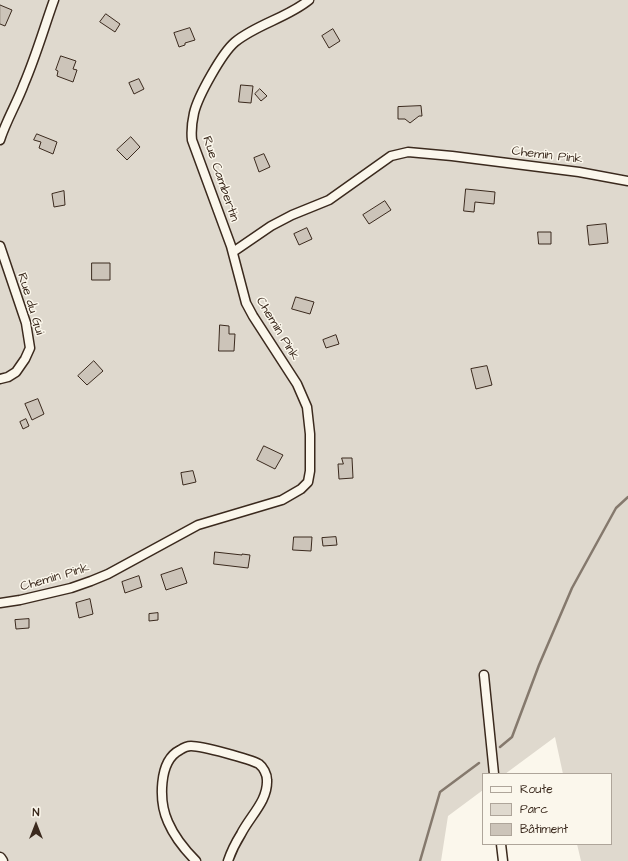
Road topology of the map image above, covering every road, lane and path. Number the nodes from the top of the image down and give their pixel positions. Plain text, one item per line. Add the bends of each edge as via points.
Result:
1 (54, 0) edge
2 (309, 0) edge
3 (0, 140) edge
4 (628, 181) edge
5 (0, 246) edge
6 (233, 252) junction
7 (0, 379) edge
8 (0, 602) edge
9 (484, 675) dead end
10 (494, 773) edge
11 (501, 845) edge
12 (0, 858) edge
13 (2, 861) edge
14 (196, 861) edge
15 (228, 861) edge
16 (503, 861) edge

1 - 3 street via 38,51
2 - 6 street, Rue Cambertin via 235,42 219,62 194,111 192,140
4 - 6 street, Chemin Pink via 571,171 408,152 391,156 329,200 272,226
5 - 7 street, Rue du Gui via 26,323 30,348 16,372
6 - 8 street, Chemin Pink via 246,303 297,384 307,407 310,471 306,486 282,500 193,528 91,581 20,600
9 - 10 street
11 - 16 street
12 - 13 main road
14 - 15 street via 181,844 168,822 162,792 166,762 180,749 192,746 249,760 260,765 267,776 266,792 261,803 241,833

